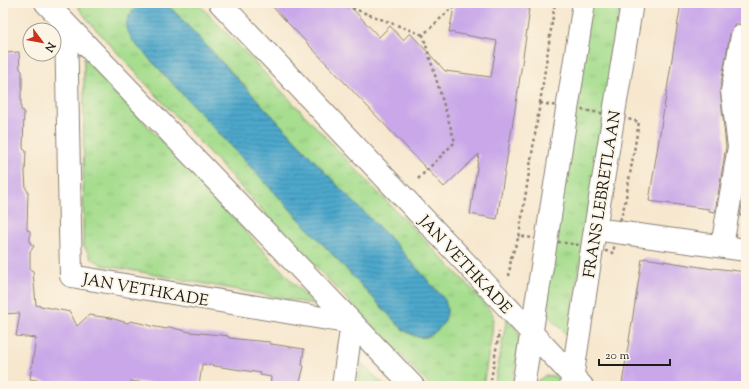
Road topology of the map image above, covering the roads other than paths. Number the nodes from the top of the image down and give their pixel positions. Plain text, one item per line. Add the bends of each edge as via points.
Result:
1 (46, 3) edge
2 (220, 3) edge
3 (584, 3) edge
4 (632, 3) edge
5 (66, 24) junction
6 (746, 37) edge
7 (595, 229) junction
8 (722, 246) junction
9 (746, 250) edge
10 (352, 324) junction
11 (531, 333) junction
12 (575, 383) edge
13 (343, 386) edge
14 (413, 386) edge
15 (523, 386) edge

1 - 5 street
2 - 11 street, JAN VETHKADE
3 - 11 street
4 - 7 street, FRANS LEBRETLAAN
5 - 10 street
5 - 10 street, JAN VETHKADE via 71,276
6 - 8 street via 742,36 732,91 738,147
7 - 8 street
7 - 12 street, FRANS LEBRETLAAN
8 - 9 street
10 - 13 street
10 - 14 street
11 - 12 street, JAN VETHKADE
11 - 15 street

